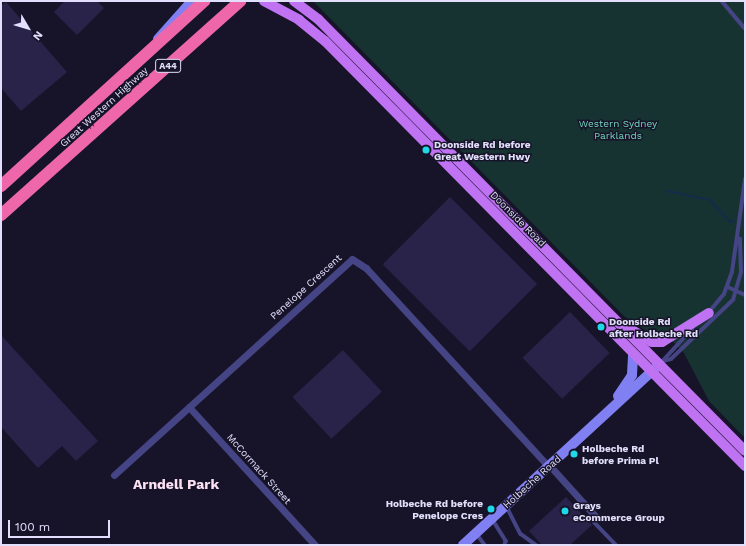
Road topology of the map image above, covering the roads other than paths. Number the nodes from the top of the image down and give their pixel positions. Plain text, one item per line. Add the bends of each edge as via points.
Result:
1 (192, 1) edge
2 (204, 1) edge
3 (240, 1) edge
4 (264, 1) edge
5 (294, 1) edge
6 (722, 1) edge
7 (745, 28) edge
8 (155, 44) junction
9 (745, 179) edge
10 (1, 186) edge
11 (1, 215) edge
12 (740, 235) junction
13 (728, 286) junction
14 (737, 290) junction
15 (745, 295) edge
16 (709, 313) junction
17 (621, 324) junction
18 (632, 354) junction
19 (661, 363) junction
20 (651, 373) junction
21 (189, 407) junction
22 (601, 419) junction
23 (745, 451) edge
24 (745, 466) edge
25 (550, 467) junction
26 (114, 475) dead end
27 (506, 506) junction
28 (597, 518) joint
29 (492, 519) junction
30 (476, 533) junction
31 (315, 545) edge
32 (463, 545) edge
33 (485, 545) edge
34 (505, 545) edge
35 (536, 545) edge
36 (616, 545) edge

1 - 8 street via 166,26
2 - 8 highway, Great Western Highway / A44
3 - 11 highway, Great Western Highway / A44
4 - 18 main road, Doonside Road via 299,20 326,41
5 - 17 main road, Doonside Road via 323,24
6 - 7 lane
8 - 10 highway, Great Western Highway / A44
9 - 12 lane
12 - 13 lane
12 - 14 lane via 741,272
13 - 14 lane
13 - 16 lane
14 - 15 lane
14 - 19 lane via 724,311 671,359
16 - 17 main road via 661,342 648,340
16 - 19 lane
17 - 19 main road, Doonside Road
18 - 20 main road, Doonside Road
18 - 22 street, Holbeche Road via 634,368 627,387
19 - 20 street, Holbeche Road
19 - 23 main road, Doonside Road
20 - 22 street, Holbeche Road
20 - 24 main road, Doonside Road
21 - 25 street, Penelope Crescent via 352,259 366,268
21 - 26 street, Penelope Crescent
21 - 31 street, McCormack Street
22 - 25 street, Holbeche Road
25 - 27 street, Holbeche Road
25 - 28 street
27 - 29 street, Holbeche Road
27 - 35 lane via 522,534
28 - 36 lane via 596,523
29 - 30 street, Holbeche Road
29 - 34 lane via 506,540
30 - 32 street, Holbeche Road
30 - 33 lane

